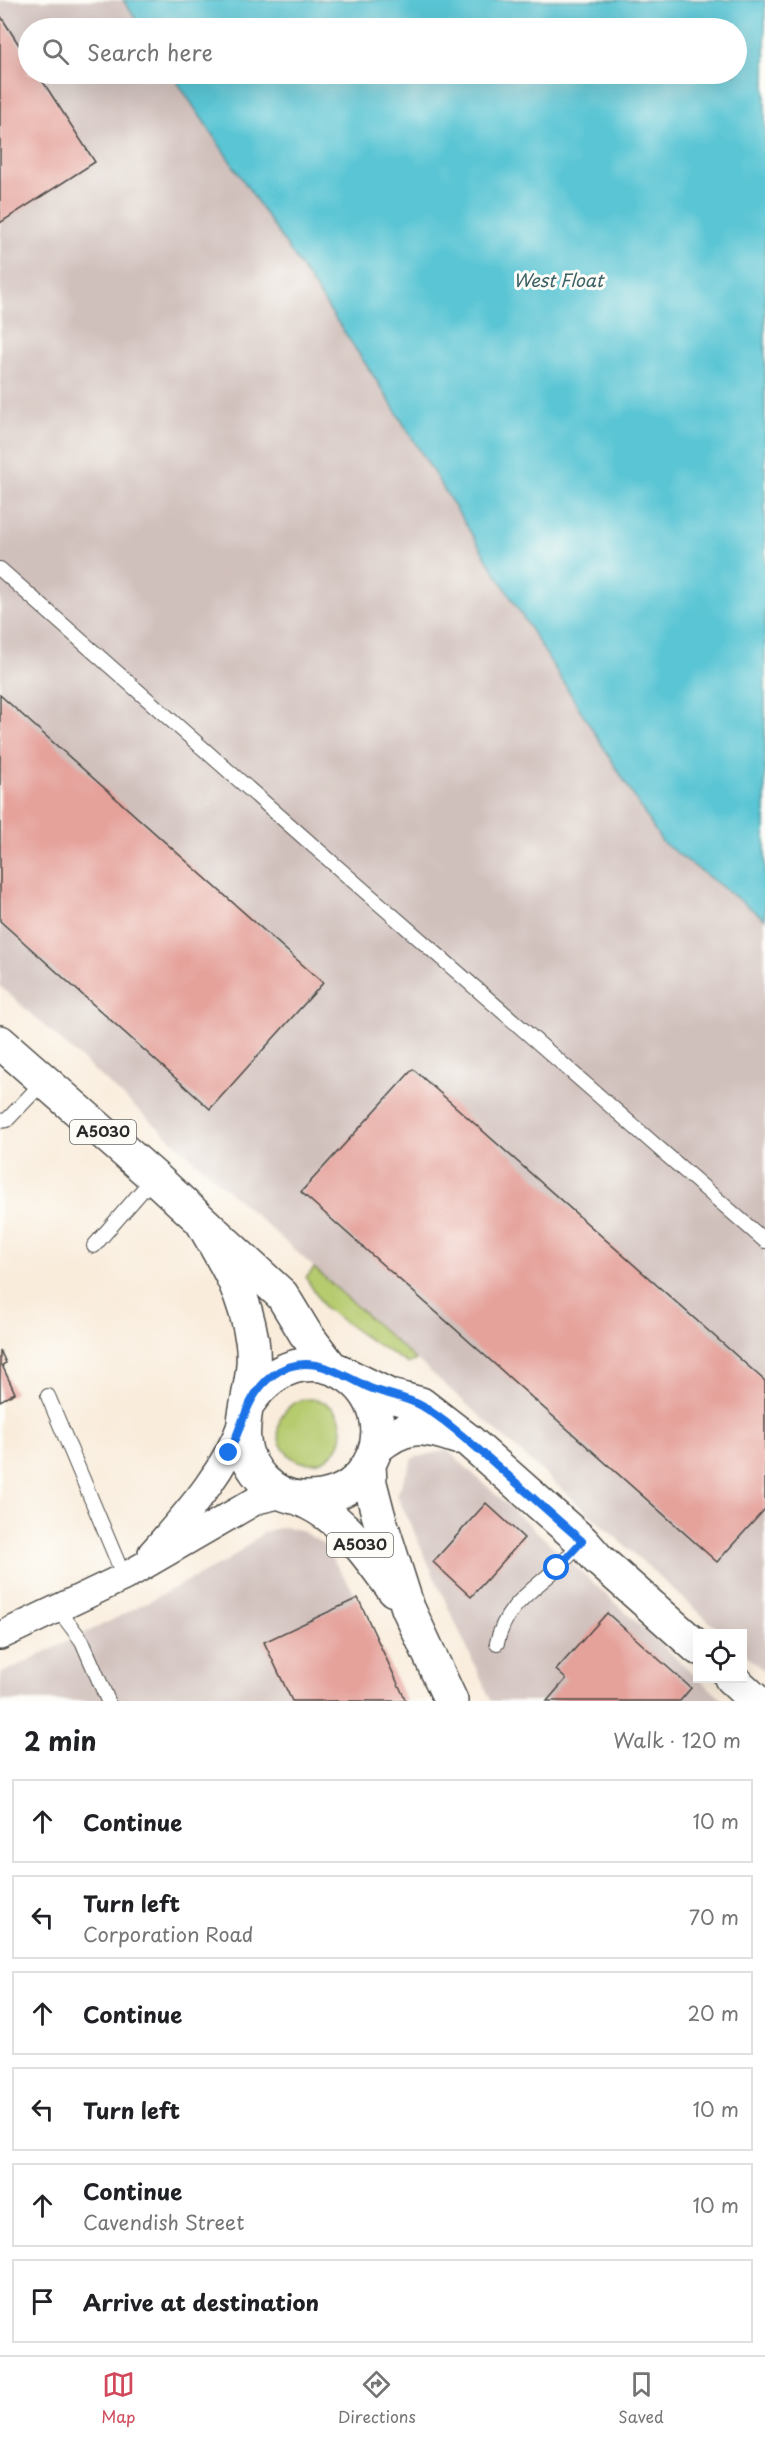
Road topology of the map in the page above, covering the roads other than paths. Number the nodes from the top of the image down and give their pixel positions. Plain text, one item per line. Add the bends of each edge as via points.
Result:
1 (0, 569) edge
2 (0, 1042) edge
3 (45, 1080) junction
4 (0, 1121) edge
5 (154, 1177) junction
6 (203, 1224) junction
7 (765, 1241) edge
8 (94, 1246) dead end
9 (339, 1371) junction
10 (48, 1396) dead end
11 (246, 1410) junction
12 (469, 1442) junction
13 (372, 1456) junction
14 (290, 1496) junction
15 (582, 1541) junction
16 (133, 1571) junction
17 (57, 1608) junction
18 (408, 1608) junction
19 (0, 1636) edge
20 (497, 1643) dead end
21 (693, 1644) edge
22 (108, 1701) edge
23 (451, 1701) edge

1 - 7 lane
2 - 3 main road, A5030
3 - 4 lane via 7,1120
3 - 5 main road, A5030
5 - 6 main road, A5030
5 - 8 lane
6 - 9 main road, A5030 via 282,1295 305,1333
6 - 11 main road, A5030 via 233,1275 247,1313 254,1378
9 - 11 main road via 312,1364 275,1373 260,1386
9 - 12 main road via 390,1396 420,1404
9 - 13 main road via 365,1393 376,1415 378,1431
10 - 16 lane
11 - 14 main road via 242,1437 246,1455 267,1484
11 - 16 street via 214,1478
12 - 13 main road via 422,1428 394,1434
12 - 15 main road
13 - 14 main road via 356,1481 339,1492 319,1498
13 - 18 main road, A5030 via 370,1483
14 - 16 street via 257,1500
14 - 18 main road, A5030 via 319,1507 341,1524
15 - 20 lane via 557,1568 525,1593 500,1628
15 - 21 main road
16 - 17 street
17 - 19 street
17 - 22 lane via 82,1641
18 - 23 main road, A5030

